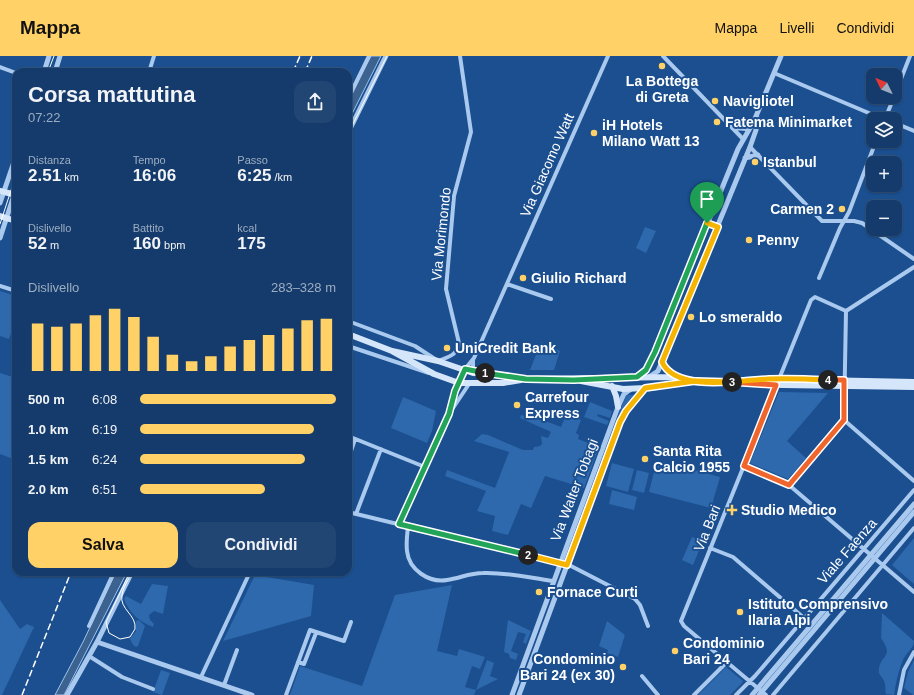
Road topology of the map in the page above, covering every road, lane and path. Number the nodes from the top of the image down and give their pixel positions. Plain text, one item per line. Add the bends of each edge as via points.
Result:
1 (50, 56) edge
2 (60, 56) edge
3 (154, 56) edge
4 (369, 56) edge
5 (386, 56) edge
6 (460, 56) edge
7 (608, 56) edge
8 (663, 56) edge
9 (781, 56) edge
10 (910, 56) edge
11 (0, 67) edge
12 (46, 68) edge
13 (56, 68) edge
14 (150, 68) edge
15 (12, 72) edge
16 (774, 73) junction
17 (902, 76) edge
18 (352, 91) edge
19 (867, 112) edge
20 (757, 114) junction
21 (754, 121) junction
22 (352, 125) edge
23 (902, 126) edge
24 (732, 127) junction
25 (914, 131) edge
26 (743, 139) junction
27 (750, 147) junction
28 (873, 148) edge
29 (758, 155) junction
30 (746, 158) junction
31 (12, 166) edge
32 (2, 191) edge
33 (12, 193) edge
34 (0, 203) edge
35 (12, 209) edge
36 (10, 219) edge
37 (843, 221) junction
38 (707, 223) junction
39 (718, 227) junction
40 (0, 238) edge
41 (914, 258) edge
42 (914, 267) edge
43 (819, 278) dead end
44 (507, 284) junction
45 (0, 286) edge
46 (12, 290) edge
47 (677, 296) junction
48 (551, 299) dead end
49 (688, 301) junction
50 (846, 311) junction
51 (352, 322) edge
52 (352, 336) edge
53 (352, 347) edge
54 (392, 351) junction
55 (655, 352) junction
56 (663, 359) junction
57 (473, 360) junction
58 (438, 361) junction
59 (465, 369) junction
60 (473, 372) junction
61 (434, 374) junction
62 (637, 377) junction
63 (675, 377) junction
64 (649, 378) junction
65 (526, 379) junction
66 (574, 380) junction
67 (695, 381) junction
68 (777, 382) junction
69 (914, 382) edge
70 (459, 383) junction
71 (844, 383) junction
72 (469, 384) junction
73 (612, 386) junction
74 (914, 387) edge
75 (632, 388) junction
76 (645, 388) junction
77 (618, 406) junction
78 (449, 414) junction
79 (844, 420) junction
80 (352, 438) edge
81 (355, 439) junction
82 (352, 448) edge
83 (381, 449) junction
84 (744, 466) junction
85 (425, 467) junction
86 (914, 480) edge
87 (789, 485) junction
88 (914, 490) edge
89 (914, 504) edge
90 (914, 512) edge
91 (352, 513) edge
92 (356, 514) junction
93 (399, 524) junction
94 (408, 527) junction
95 (914, 528) edge
96 (710, 548) junction
97 (864, 549) junction
98 (873, 557) junction
99 (560, 563) junction
100 (882, 564) junction
101 (567, 565) junction
102 (112, 576) edge
103 (130, 576) edge
104 (248, 576) edge
105 (553, 581) junction
106 (914, 592) edge
107 (804, 618) junction
108 (351, 622) dead end
109 (88, 626) dead end
110 (648, 626) dead end
111 (316, 633) junction
112 (97, 642) junction
113 (237, 650) dead end
114 (914, 652) edge
115 (89, 656) junction
116 (298, 662) junction
117 (727, 662) junction
118 (642, 676) dead end
119 (201, 677) junction
120 (750, 681) junction
121 (224, 685) junction
122 (153, 689) dead end
123 (761, 692) edge
124 (67, 695) edge
125 (252, 695) edge
126 (286, 695) edge
127 (512, 695) edge
128 (519, 695) edge
129 (658, 695) edge
130 (694, 695) edge
131 (736, 695) edge
132 (752, 695) edge
133 (772, 695) edge
134 (899, 695) edge

1 - 12 street
2 - 13 street
3 - 14 street
4 - 18 street
5 - 22 street
6 - 58 street, Via Morimondo via 471,132 454,196 446,289 459,343 453,354
7 - 44 street, Via Giacomo Watt
8 - 24 street
9 - 16 street
10 - 17 street
11 - 15 street
16 - 19 street
16 - 20 street
20 - 21 street
20 - 27 street via 756,130
21 - 24 street via 739,130
21 - 26 street
23 - 25 street
24 - 26 street
26 - 27 street
26 - 38 street
27 - 29 street
27 - 30 street
28 - 37 street via 849,212
29 - 30 street
29 - 37 street via 822,221
30 - 39 street
31 - 32 street
32 - 33 main road
32 - 34 street
35 - 36 street
36 - 40 street
37 - 41 street via 862,223
37 - 43 street
38 - 39 street
38 - 47 street
39 - 49 street
42 - 50 street
44 - 48 street
44 - 57 street, Via Giacomo Watt
45 - 46 street
47 - 49 street
47 - 55 street
49 - 56 street
50 - 68 street, Via Bari via 813,297
50 - 71 street
51 - 58 street via 415,346
52 - 54 main road
53 - 61 street
54 - 58 main road
54 - 61 main road
55 - 56 street
55 - 62 street via 646,370
56 - 63 main road via 666,369
56 - 64 street via 658,370
57 - 59 street
57 - 60 street
58 - 59 main road
59 - 60 main road
59 - 70 main road
60 - 65 main road
60 - 72 main road
61 - 70 main road
62 - 64 main road
62 - 66 main road
62 - 75 main road
63 - 64 main road
63 - 67 main road
64 - 76 main road
65 - 66 main road
65 - 72 main road
66 - 73 main road
67 - 68 main road
67 - 76 main road
68 - 71 main road
68 - 84 street, Via Bari
69 - 71 main road
70 - 72 main road
70 - 78 street
71 - 74 main road
71 - 79 street
72 - 78 street
73 - 75 main road
73 - 77 main road
75 - 76 main road
75 - 77 street, Via Walter Tobagi via 626,392
76 - 101 street, Via Walter Tobagi via 620,422
77 - 99 street, Via Walter Tobagi
78 - 85 street
79 - 86 street
79 - 87 street
80 - 81 street
81 - 82 street
81 - 83 street
83 - 85 street
83 - 92 street
84 - 87 street
84 - 96 street, Via Bari
85 - 93 street
87 - 97 street
88 - 97 street, Viale Faenza
89 - 98 street, Viale Faenza
90 - 98 street, Viale Faenza
91 - 92 street
92 - 93 street
93 - 94 street
94 - 99 street
94 - 105 street via 408,556 414,568 425,576 442,580 473,573 496,573
95 - 100 street
96 - 107 street via 733,557
96 - 117 street, Via Bari via 681,621
97 - 98 street
97 - 107 street, Viale Faenza
98 - 100 street
98 - 123 street, Viale Faenza
99 - 101 street
99 - 105 street, Via Walter Tobagi
100 - 106 street
100 - 133 street
101 - 110 street via 635,600 640,605
101 - 128 street, Via Walter Tobagi
102 - 109 street
103 - 112 street
104 - 119 street
105 - 127 street, Via Walter Tobagi
107 - 120 street, Viale Faenza
108 - 111 street via 344,641
111 - 116 street via 304,664
111 - 116 street via 310,630
112 - 115 street
112 - 119 street
113 - 121 street
114 - 134 street via 904,670
115 - 122 street via 122,677
115 - 124 street
116 - 126 street
117 - 120 street, Via Bari
117 - 130 street
118 - 129 street
119 - 121 street
120 - 123 street
120 - 131 street, Viale Faenza
121 - 125 street
123 - 132 street, Viale Faenza

